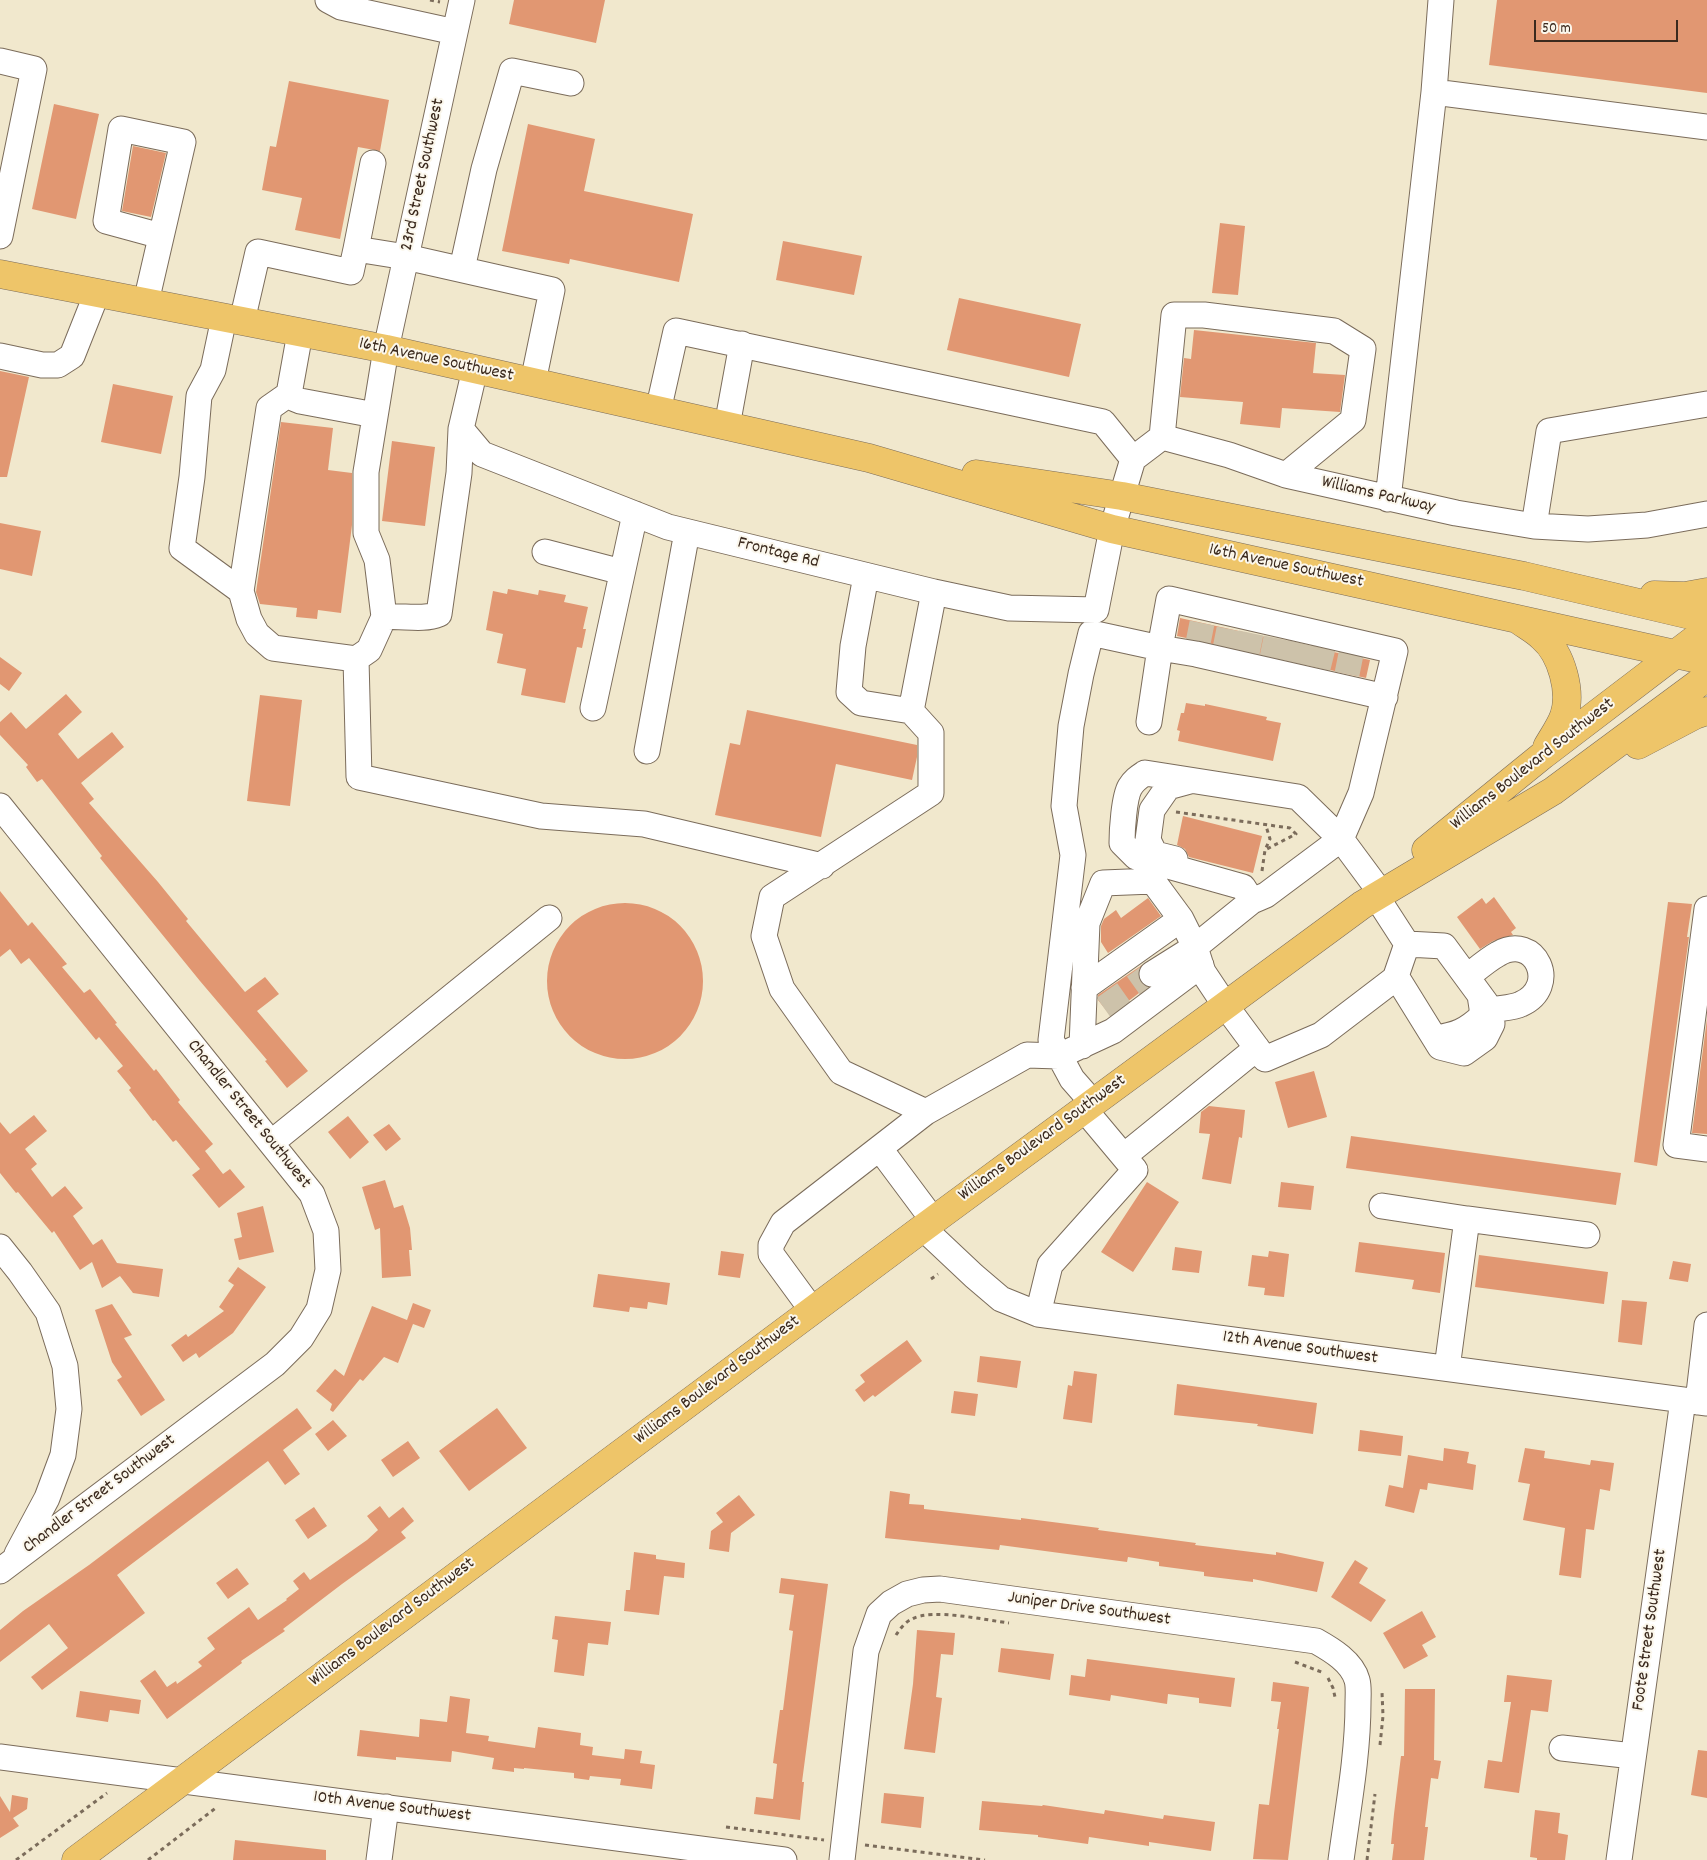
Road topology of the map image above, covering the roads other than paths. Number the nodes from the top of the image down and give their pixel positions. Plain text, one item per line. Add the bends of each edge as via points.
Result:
1 (328, 0) edge
2 (462, 0) edge
3 (1441, 0) edge
4 (454, 32) junction
5 (0, 61) edge
6 (571, 83) dead end
7 (1434, 92) junction
8 (1707, 127) edge
9 (373, 163) dead end
10 (3, 204) edge
11 (0, 236) edge
12 (161, 236) dead end
13 (356, 249) junction
14 (406, 257) junction
15 (462, 269) junction
16 (0, 274) edge
17 (97, 293) junction
18 (146, 302) junction
19 (233, 319) junction
20 (300, 333) junction
21 (742, 344) junction
22 (386, 349) junction
23 (0, 356) edge
24 (475, 369) junction
25 (533, 382) junction
26 (289, 394) junction
27 (1707, 404) edge
28 (658, 411) junction
29 (375, 415) junction
30 (727, 426) junction
31 (461, 429) junction
32 (1162, 437) junction
33 (869, 458) junction
34 (1133, 459) junction
35 (1286, 475) junction
36 (1122, 496) junction
37 (1388, 499) junction
38 (635, 514) junction
39 (1707, 514) edge
40 (1534, 526) junction
41 (1112, 529) junction
42 (687, 532) junction
43 (545, 552) dead end
44 (622, 572) junction
45 (866, 576) junction
46 (1584, 590) junction
47 (241, 591) junction
48 (934, 592) junction
49 (1707, 592) edge
50 (384, 617) junction
51 (1514, 618) junction
52 (1707, 619) edge
53 (1094, 622) junction
54 (1707, 630) edge
55 (1200, 631) junction
56 (1238, 640) junction
57 (1160, 648) junction
58 (1297, 653) junction
59 (1676, 653) junction
60 (356, 659) junction
61 (1707, 661) edge
62 (1349, 664) junction
63 (1707, 677) edge
64 (1385, 697) junction
65 (593, 708) dead end
66 (911, 711) junction
67 (1707, 711) edge
68 (1150, 722) dead end
69 (647, 751) dead end
70 (1543, 755) junction
71 (1172, 790) junction
72 (1554, 791) junction
73 (0, 806) edge
74 (1341, 839) junction
75 (822, 866) junction
76 (1247, 894) junction
77 (1374, 896) junction
78 (1707, 909) edge
79 (548, 918) dead end
80 (1181, 920) junction
81 (1407, 944) junction
82 (1198, 956) junction
83 (1152, 974) tunnel mouth
84 (1397, 978) junction
85 (1084, 988) junction
86 (1225, 1006) junction
87 (1104, 1008) tunnel mouth
88 (1083, 1035) junction
89 (1257, 1048) junction
90 (1059, 1056) junction
91 (1088, 1106) junction
92 (926, 1112) junction
93 (271, 1143) junction
94 (880, 1148) junction
95 (1707, 1149) edge
96 (1124, 1156) junction
97 (1382, 1206) dead end
98 (1467, 1219) junction
99 (928, 1224) junction
100 (1587, 1235) dead end
101 (0, 1248) edge
102 (812, 1310) junction
103 (1038, 1314) junction
104 (1707, 1325) edge
105 (1447, 1368) junction
106 (1696, 1402) edge
107 (7, 1566) edge
108 (1562, 1748) dead end
109 (1633, 1756) junction
110 (0, 1757) edge
111 (181, 1781) junction
112 (386, 1808) junction
113 (848, 1845) edge
114 (76, 1860) edge
115 (380, 1860) edge
116 (784, 1860) edge
117 (1341, 1860) edge
118 (1619, 1860) edge

1 - 4 street via 341,7
2 - 4 street, 23rd Street Southwest
3 - 7 street
4 - 14 street, 23rd Street Southwest
5 - 10 street via 34,69
6 - 15 street via 512,71
7 - 8 street
7 - 37 street
9 - 13 street
10 - 11 street
12 - 18 street
13 - 14 street
13 - 19 street via 351,272 258,252
14 - 15 street
14 - 22 street, 23rd Street Southwest
15 - 25 street via 552,290
16 - 17 main road, 16th Avenue Southwest
17 - 18 main road, 16th Avenue Southwest
17 - 23 street via 72,356 58,365
18 - 19 main road, 16th Avenue Southwest
19 - 20 main road, 16th Avenue Southwest
19 - 47 street via 200,396 182,548
20 - 22 main road, 16th Avenue Southwest
20 - 26 street
21 - 28 street via 676,331
21 - 30 street
21 - 34 street via 1103,422
22 - 24 main road, 16th Avenue Southwest
22 - 29 street, 23rd Street Southwest
24 - 25 main road, 16th Avenue Southwest
24 - 31 street
25 - 28 main road, 16th Avenue Southwest
26 - 29 street via 300,401
26 - 47 street via 269,408
27 - 40 street via 1548,431
28 - 30 main road, 16th Avenue Southwest
29 - 50 street, 23rd Street Southwest via 366,472 366,533 377,560
30 - 33 main road, 16th Avenue Southwest
31 - 38 street, Frontage Rd via 482,454
31 - 50 street via 459,473 439,614 428,618
32 - 34 street
32 - 35 street, Williams Parkway
32 - 35 street via 1174,315 1204,315 1334,331 1363,349 1353,420
33 - 36 main road, 16th Avenue Southwest
33 - 41 main road, 16th Avenue Southwest
34 - 36 street
35 - 37 street, Williams Parkway
36 - 41 street
36 - 46 main road, 16th Avenue Southwest
37 - 40 street, Williams Parkway
38 - 42 street, Frontage Rd
38 - 44 street
39 - 40 street, Williams Parkway via 1646,525 1588,529
41 - 51 main road, 16th Avenue Southwest
41 - 53 street
42 - 45 street, Frontage Rd
42 - 69 street
43 - 44 street
44 - 65 street
45 - 48 street, Frontage Rd
45 - 66 street via 853,646 849,692 861,703
46 - 49 main road via 1685,596
46 - 52 main road, 16th Avenue Southwest
47 - 60 street via 257,634 273,648
48 - 53 street, Frontage Rd
48 - 66 street
50 - 60 street via 368,650
51 - 59 main road, 16th Avenue Southwest
51 - 70 main road via 1544,638 1558,659 1566,685 1564,718
53 - 57 street, Frontage Rd
53 - 90 street via 1071,726 1064,806 1074,855 1051,1040
54 - 59 main road, Williams Boulevard Southwest
55 - 56 street
55 - 56 street
55 - 57 street, Frontage Rd
55 - 57 street via 1169,599
56 - 58 street
56 - 58 street
57 - 68 street
58 - 62 street
58 - 62 street
59 - 61 main road, 16th Avenue Southwest
59 - 70 main road, Williams Boulevard Southwest
60 - 75 street via 359,777 541,816 644,824
62 - 64 street
62 - 64 street via 1395,651
63 - 72 main road, Williams Boulevard Southwest
64 - 74 street via 1361,793
66 - 75 street via 931,733 931,793
67 - 72 main road
70 - 77 main road, Williams Boulevard Southwest
71 - 74 street via 1298,797
71 - 76 street via 1155,788 1134,806 1132,835 1141,846 1155,854 1239,874
71 - 76 street via 1145,773 1137,778 1129,788 1122,844 1136,857
72 - 77 main road, Williams Boulevard Southwest
73 - 93 street, Chandler Street Southwest
74 - 76 street via 1266,895
74 - 77 street
75 - 92 street via 772,897 764,936 782,989 841,1072
76 - 82 street
77 - 81 street
77 - 86 main road, Williams Boulevard Southwest
78 - 95 street via 1676,1145
79 - 93 street
80 - 82 street
80 - 85 street
80 - 85 street via 1153,881 1103,883 1087,923
81 - 84 street
81 - 84 street via 1444,946 1479,994 1492,1024 1485,1038 1464,1053 1440,1047
82 - 83 street
82 - 86 street via 1203,972
82 - 88 street via 1113,1031
84 - 89 street via 1321,1035 1265,1059
85 - 88 street
86 - 89 street
86 - 91 main road, Williams Boulevard Southwest
87 - 88 street
88 - 90 street
89 - 96 street
90 - 91 street
90 - 92 street via 1027,1055
91 - 96 street
91 - 99 main road, Williams Boulevard Southwest
92 - 94 street
93 - 107 street, Chandler Street Southwest via 312,1194 326,1232 328,1270 315,1316 301,1338 275,1364
94 - 99 street, 12th Avenue Southwest
94 - 102 street via 783,1223 771,1245 770,1254
96 - 103 street via 1135,1170 1050,1266
97 - 98 street
98 - 100 street
98 - 105 street
99 - 102 main road, Williams Boulevard Southwest
99 - 103 street, 12th Avenue Southwest via 974,1276 1001,1299
101 - 107 street via 48,1312 65,1366 69,1409 62,1455 47,1498
102 - 111 main road, Williams Boulevard Southwest
103 - 105 street, 12th Avenue Southwest
104 - 106 street, Foote Street Southwest
105 - 106 street, 12th Avenue Southwest
106 - 109 street, Foote Street Southwest
108 - 109 street
109 - 118 street, Foote Street Southwest
110 - 111 street, 10th Avenue Southwest
111 - 112 street, 10th Avenue Southwest
111 - 114 main road, Williams Boulevard Southwest
112 - 115 street
112 - 116 street, 10th Avenue Southwest
113 - 117 street, Juniper Drive Southwest via 866,1651 879,1614 907,1594 940,1589 1316,1641 1326,1647 1345,1662 1358,1681 1358,1726

